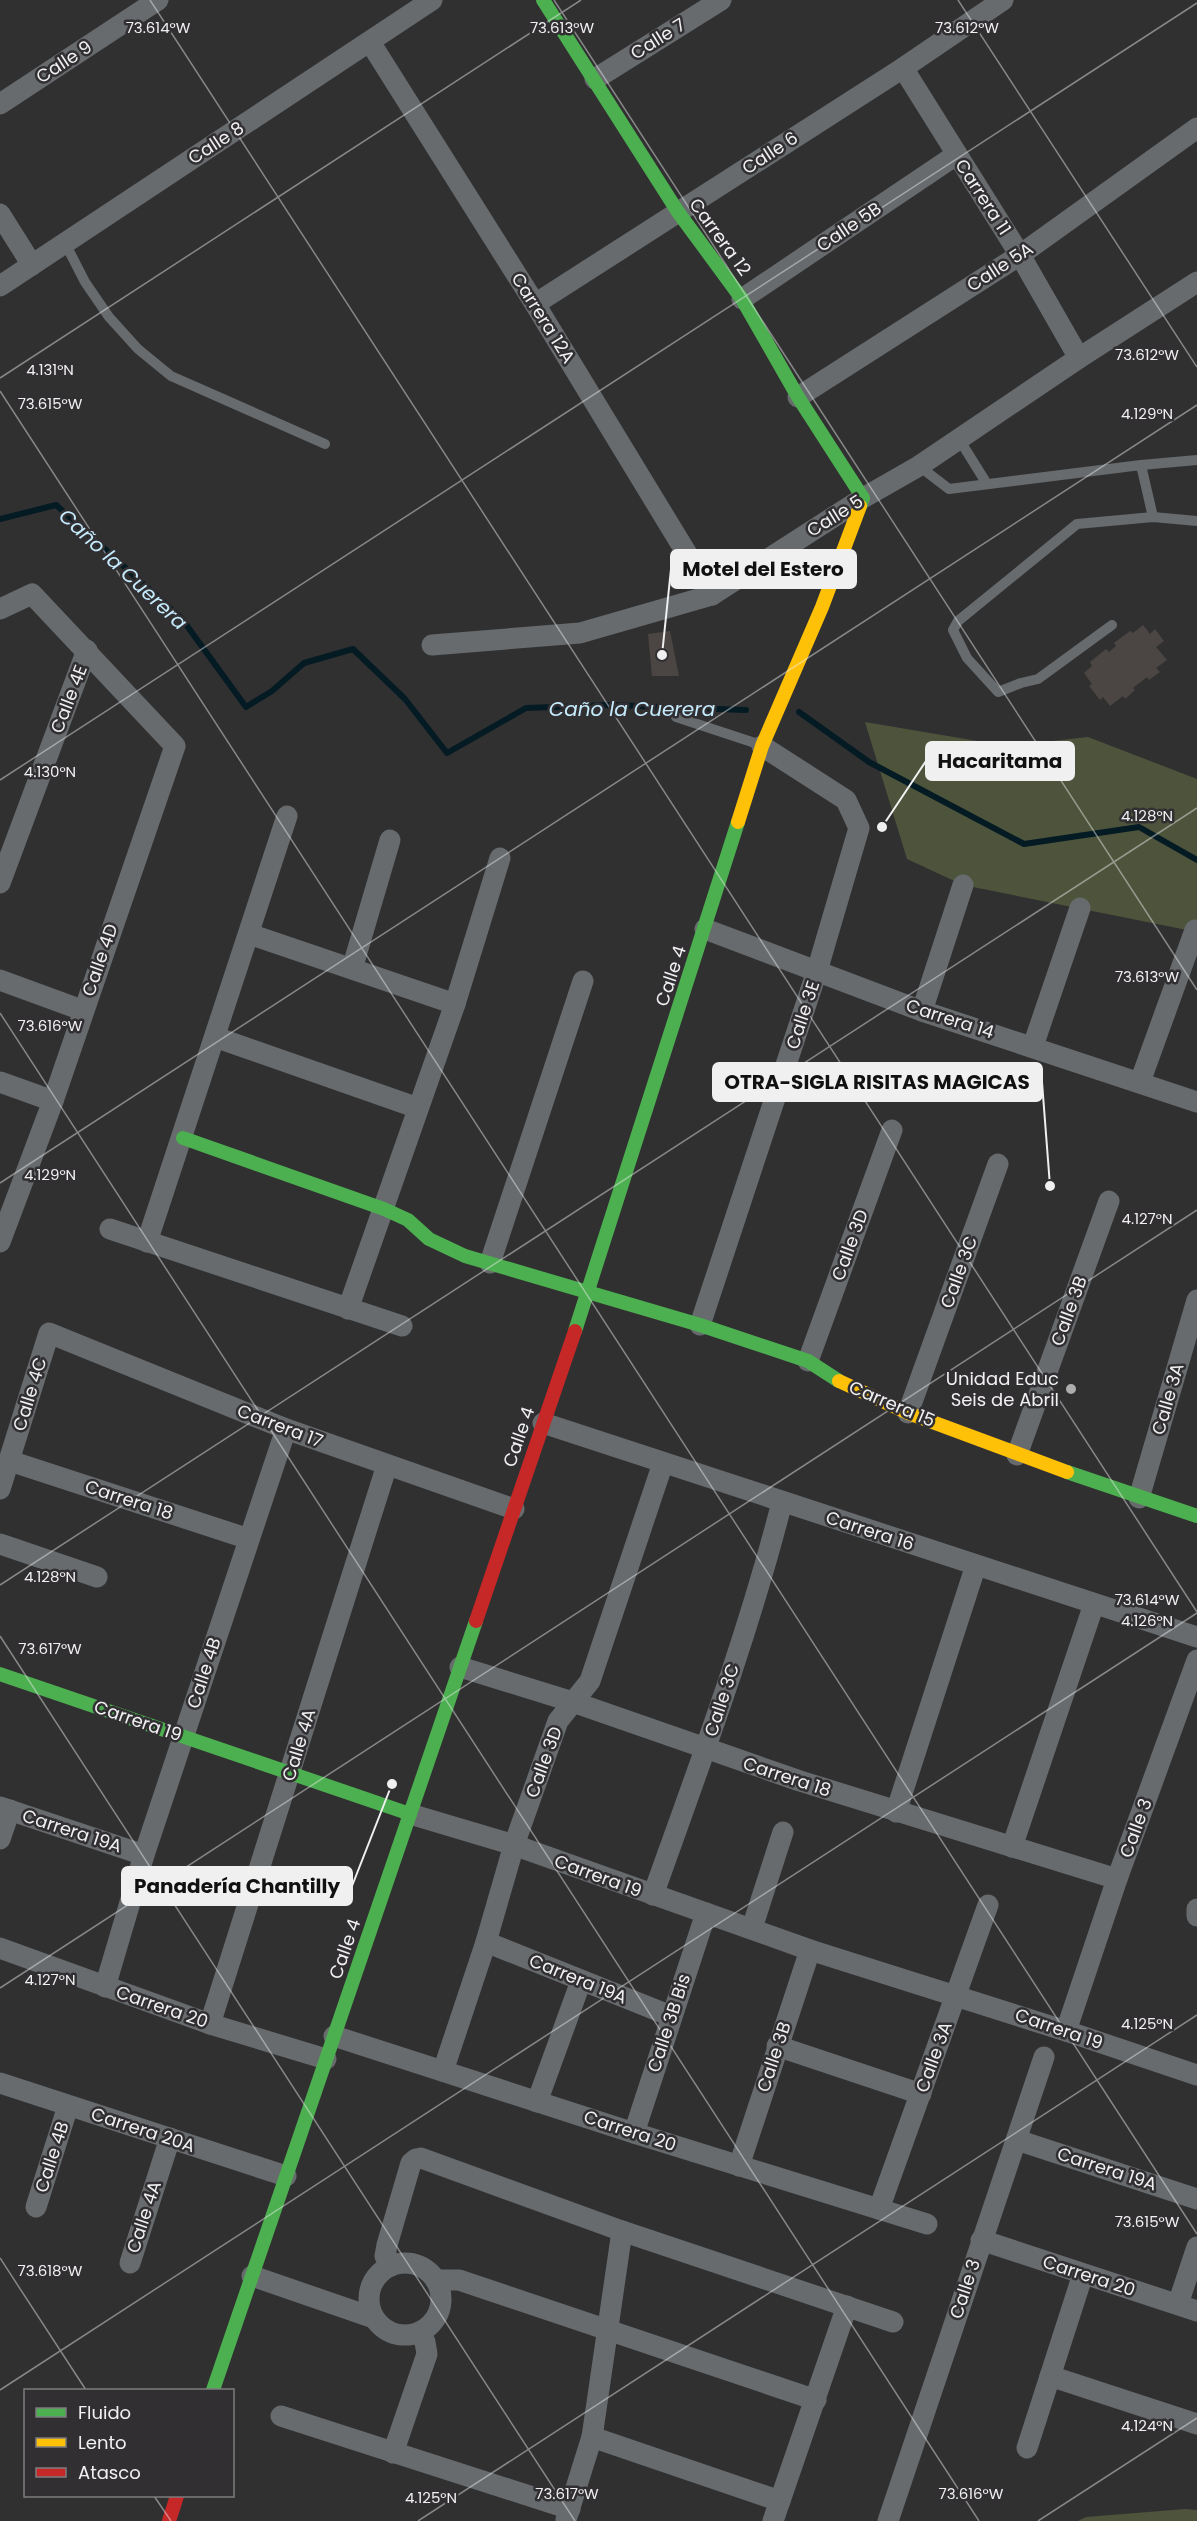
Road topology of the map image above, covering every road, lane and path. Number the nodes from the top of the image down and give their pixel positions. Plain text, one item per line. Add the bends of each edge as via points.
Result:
1 (158, 0) edge
2 (432, 0) edge
3 (543, 0) edge
4 (721, 0) edge
5 (1003, 0) edge
6 (370, 42) junction
7 (903, 68) junction
8 (595, 79) junction
9 (0, 104) edge
10 (1197, 128) edge
11 (956, 155) junction
12 (678, 212) junction
13 (0, 214) edge
14 (65, 243) junction
15 (1020, 255) junction
16 (32, 265) junction
17 (1197, 282) edge
18 (0, 286) edge
19 (742, 299) junction
20 (535, 304) junction
21 (1079, 358) junction
22 (798, 397) junction
23 (959, 439) junction
24 (325, 444) dead end
25 (1197, 460) edge
26 (1141, 465) junction
27 (919, 466) junction
28 (987, 484) junction
29 (863, 498) junction
30 (1153, 517) junction
31 (1197, 521) edge
32 (712, 595) junction
33 (0, 609) edge
34 (1112, 625) dead end
35 (432, 645) dead end
36 (87, 650) junction
37 (676, 717) dead end
38 (762, 746) junction
39 (287, 816) dead end
40 (390, 840) dead end
41 (500, 858) dead end
42 (0, 883) edge
43 (963, 885) dead end
44 (1080, 908) dead end
45 (705, 928) junction
46 (1195, 930) dead end
47 (249, 934) junction
48 (352, 969) junction
49 (817, 971) junction
50 (0, 980) edge
51 (583, 981) dead end
52 (455, 1004) junction
53 (82, 1010) junction
54 (922, 1011) junction
55 (215, 1037) junction
56 (1033, 1046) junction
57 (1140, 1082) junction
58 (0, 1083) edge
59 (53, 1101) junction
60 (1197, 1102) edge
61 (418, 1108) junction
62 (892, 1130) dead end
63 (183, 1138) junction
64 (998, 1164) dead end
65 (1108, 1201) dead end
66 (384, 1209) junction
67 (110, 1230) dead end
68 (0, 1242) edge
69 (147, 1242) junction
70 (490, 1263) junction
71 (588, 1293) junction
72 (1197, 1300) edge
73 (348, 1309) junction
74 (700, 1325) junction
75 (402, 1326) dead end
76 (49, 1333) joint
77 (808, 1361) junction
78 (908, 1413) junction
79 (543, 1423) junction
80 (286, 1429) junction
81 (1017, 1455) junction
82 (10, 1461) junction
83 (663, 1463) junction
84 (387, 1465) junction
85 (0, 1489) edge
86 (1139, 1498) junction
87 (782, 1502) junction
88 (514, 1509) junction
89 (1197, 1516) edge
90 (249, 1539) junction
91 (0, 1544) edge
92 (976, 1565) junction
93 (98, 1577) dead end
94 (1094, 1604) junction
95 (1197, 1637) edge
96 (1197, 1660) edge
97 (460, 1667) junction
98 (0, 1674) edge
99 (573, 1702) junction
100 (183, 1737) junction
101 (705, 1749) junction
102 (290, 1773) junction
103 (5, 1809) edge
104 (896, 1812) junction
105 (410, 1814) junction
106 (783, 1832) dead end
107 (0, 1839) edge
108 (514, 1845) junction
109 (1012, 1847) junction
110 (144, 1855) junction
111 (1117, 1879) junction
112 (653, 1895) junction
113 (988, 1905) dead end
114 (1197, 1909) edge
115 (706, 1913) junction
116 (1197, 1916) edge
117 (752, 1928) junction
118 (486, 1942) junction
119 (0, 1948) edge
120 (810, 1950) junction
121 (581, 1981) junction
122 (105, 1987) junction
123 (956, 1996) junction
124 (671, 2016) junction
125 (210, 2024) junction
126 (1066, 2031) junction
127 (334, 2036) junction
128 (777, 2046) junction
129 (1044, 2057) dead end
130 (326, 2059) junction
131 (443, 2071) junction
132 (1197, 2075) edge
133 (0, 2083) edge
134 (921, 2094) junction
135 (537, 2102) junction
136 (68, 2106) junction
137 (634, 2133) junction
138 (170, 2138) junction
139 (1017, 2140) junction
140 (739, 2166) junction
141 (286, 2176) junction
142 (1197, 2199) edge
143 (36, 2207) dead end
144 (879, 2209) junction
145 (927, 2224) dead end
146 (622, 2231) junction
147 (981, 2240) junction
148 (1197, 2247) edge
149 (130, 2263) dead end
150 (391, 2266) junction
151 (1083, 2274) junction
152 (252, 2276) junction
153 (436, 2280) junction
154 (847, 2306) junction
155 (1188, 2307) edge
156 (374, 2318) junction
157 (893, 2322) dead end
158 (607, 2330) junction
159 (419, 2332) junction
160 (1050, 2376) junction
161 (214, 2389) edge
162 (816, 2400) junction
163 (281, 2416) dead end
164 (1197, 2424) edge
165 (592, 2437) junction
166 (1027, 2448) dead end
167 (393, 2453) junction
168 (177, 2497) edge
169 (780, 2501) junction
170 (568, 2515) edge
171 (168, 2521) edge
172 (773, 2521) edge
173 (888, 2521) edge

1 - 9 street, Calle 9
2 - 6 street, Calle 8
3 - 8 street, Carrera 12
4 - 8 street, Calle 7
5 - 7 street, Calle 6
6 - 14 street, Calle 8
6 - 20 street, Carrera 12A
7 - 11 street, Carrera 11
7 - 12 street, Calle 6
8 - 12 street, Carrera 12
10 - 15 street, Calle 5A
11 - 15 street, Carrera 11
11 - 19 street, Calle 5B
12 - 19 street, Carrera 12
12 - 20 street, Calle 6
13 - 16 street
14 - 16 street, Calle 8
14 - 24 lane via 84,282 109,317 138,349 171,376
15 - 21 street, Carrera 11
15 - 22 street, Calle 5A
16 - 18 street, Calle 8
17 - 21 street, Calle 5
19 - 22 street, Carrera 12
20 - 32 street, Carrera 12A
21 - 23 street, Calle 5
22 - 29 street, Carrera 12
23 - 27 street, Calle 5
23 - 28 lane
25 - 26 lane
26 - 28 lane
26 - 30 lane
27 - 28 lane via 949,489
27 - 29 street, Calle 5
29 - 32 street, Calle 5
29 - 38 street, Calle 4 via 822,607
30 - 31 lane
30 - 34 lane via 1077,524 952,630 967,658 998,692 1038,679
32 - 35 street, Calle 5 via 580,633
33 - 36 street via 32,594
36 - 42 street, Calle 4E
36 - 53 street, Calle 4D via 175,746
37 - 38 lane
38 - 45 street, Calle 4
38 - 49 street, Calle 3E via 846,800 859,828
39 - 47 street
40 - 48 street
41 - 52 street
43 - 54 street
44 - 56 street
45 - 49 street, Carrera 14
45 - 71 street, Calle 4
46 - 57 street
47 - 48 street
47 - 55 street
48 - 52 street
49 - 54 street, Carrera 14
49 - 74 street, Calle 3E
50 - 53 street
51 - 70 street
52 - 61 street
53 - 59 street, Calle 4D
54 - 56 street, Carrera 14
55 - 61 street
55 - 63 street
56 - 57 street, Carrera 14
57 - 60 street, Carrera 14
58 - 59 street
59 - 68 street, Calle 4D
61 - 66 street
62 - 77 street, Calle 3D
63 - 66 street, Carrera 15
63 - 69 street
64 - 78 street, Calle 3C
65 - 81 street, Calle 3B
66 - 70 street, Carrera 15 via 408,1220 429,1239
66 - 73 street
67 - 69 street
69 - 73 street
70 - 71 street, Carrera 15
71 - 74 street, Carrera 15
71 - 79 street, Calle 4
72 - 86 street, Calle 3A
73 - 75 street
74 - 77 street, Carrera 15
76 - 80 street, Carrera 17
76 - 82 street, Calle 4C
77 - 78 street, Carrera 15 via 838,1381
78 - 81 street, Carrera 15
79 - 83 street, Carrera 16
79 - 88 street, Calle 4
80 - 84 street, Carrera 17
80 - 90 street, Calle 4B
81 - 86 street, Carrera 15
82 - 85 street, Calle 4C
82 - 90 street, Carrera 18
83 - 87 street, Carrera 16
83 - 99 street, Calle 3D via 590,1682
84 - 88 street, Carrera 17
84 - 102 street, Calle 4A
86 - 89 street, Carrera 15
87 - 92 street, Carrera 16
87 - 101 street, Calle 3C via 766,1565
88 - 97 street, Calle 4
90 - 100 street, Calle 4B
91 - 93 street
92 - 94 street, Carrera 16
92 - 104 street
94 - 95 street, Carrera 16
94 - 109 street
96 - 111 street, Calle 3
97 - 99 street, Carrera 18
97 - 105 street, Calle 4
98 - 100 street, Carrera 19
99 - 101 street, Carrera 18
99 - 108 street, Calle 3D via 558,1721
100 - 102 street, Carrera 19
100 - 110 street, Calle 4B
101 - 104 street, Carrera 18
101 - 112 street, Calle 3C
102 - 105 street, Carrera 19
102 - 125 street, Calle 4A
103 - 107 street
103 - 110 street, Carrera 19A
104 - 109 street, Carrera 18
105 - 108 street, Carrera 19
105 - 127 street, Calle 4
106 - 117 street
108 - 112 street, Carrera 19
108 - 118 street, Calle 3D
109 - 111 street, Carrera 18
110 - 122 street, Calle 4B
111 - 126 street, Calle 3
112 - 115 street, Carrera 19
113 - 123 street, Calle 3A
114 - 116 street
115 - 117 street, Carrera 19
115 - 124 street, Calle 3B Bis
117 - 120 street, Carrera 19
118 - 121 street, Carrera 19A
118 - 131 street, Calle 3D
119 - 122 street, Carrera 20
120 - 123 street, Carrera 19
120 - 128 street, Calle 3B
121 - 124 street, Carrera 19A
121 - 135 street
122 - 125 street, Carrera 20
123 - 126 street, Carrera 19
123 - 134 street, Calle 3A
124 - 137 street, Calle 3B Bis
125 - 130 street, Carrera 20
126 - 132 street, Carrera 19
127 - 130 street, Calle 4
127 - 131 street, Carrera 20
128 - 134 street
128 - 140 street, Calle 3B
129 - 139 street, Calle 3
130 - 141 street, Calle 4
131 - 135 street, Carrera 20
133 - 136 street, Carrera 20A
134 - 144 street, Calle 3A
135 - 137 street, Carrera 20
136 - 138 street, Carrera 20A
136 - 143 street, Calle 4B
137 - 140 street, Carrera 20
138 - 141 street, Carrera 20A
138 - 149 street, Calle 4A
139 - 142 street, Carrera 19A
139 - 147 street, Calle 3
140 - 144 street, Carrera 20
141 - 152 street, Calle 4
144 - 145 street, Carrera 20
146 - 150 street via 421,2158 411,2163 387,2245 385,2256
146 - 154 street
146 - 158 street
147 - 151 street, Carrera 20
147 - 173 street, Calle 3
148 - 155 street
150 - 153 street via 411,2263 430,2272
150 - 156 street via 382,2271 371,2288
151 - 155 street, Carrera 20
151 - 160 street
152 - 156 street
152 - 161 street, Calle 4
153 - 158 street via 459,2280
153 - 159 street via 440,2310
154 - 157 street
154 - 162 street
156 - 159 street via 399,2334
158 - 162 street
158 - 165 street
159 - 167 street via 427,2354
160 - 164 street
160 - 166 street
162 - 169 street
163 - 167 street
165 - 169 street
165 - 170 street
167 - 170 street
168 - 171 street
169 - 172 street

